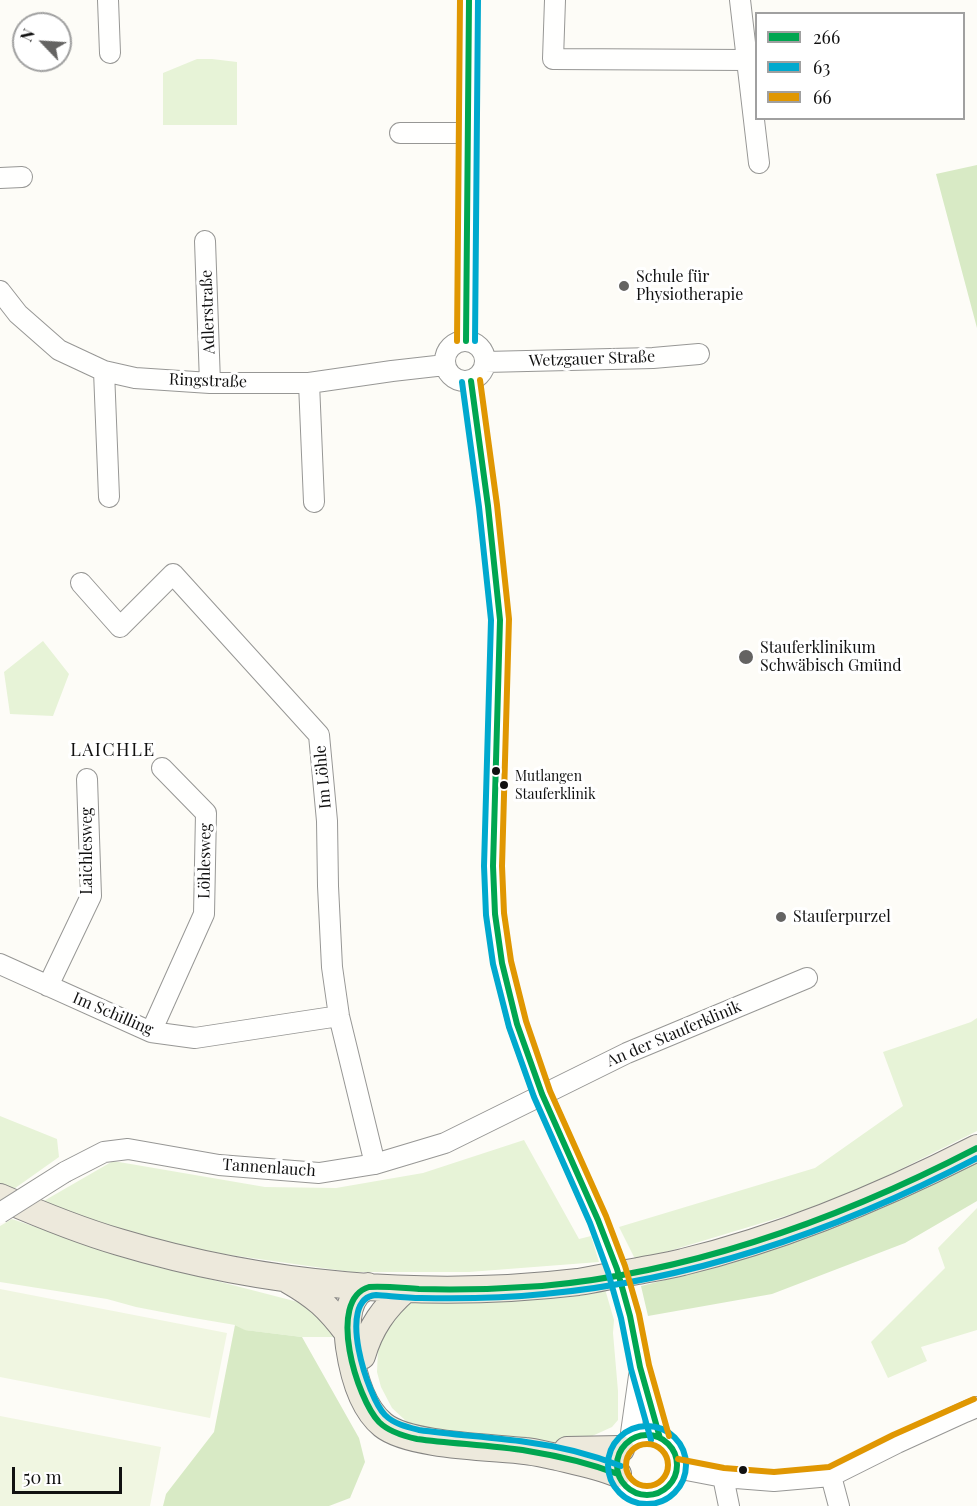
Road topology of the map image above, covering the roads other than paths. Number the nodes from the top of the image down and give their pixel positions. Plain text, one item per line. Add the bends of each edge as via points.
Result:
1 (108, 0) edge
2 (469, 0) edge
3 (555, 0) edge
4 (740, 0) edge
5 (110, 53) dead end
6 (746, 60) junction
7 (400, 133) dead end
8 (468, 133) junction
9 (759, 163) dead end
10 (22, 177) dead end
11 (0, 178) edge
12 (205, 242) dead end
13 (0, 291) edge
14 (466, 341) junction
15 (699, 354) dead end
16 (485, 363) junction
17 (445, 365) junction
18 (104, 371) junction
19 (471, 381) junction
20 (210, 383) junction
21 (309, 383) junction
22 (109, 497) dead end
23 (314, 502) dead end
24 (81, 583) dead end
25 (162, 768) dead end
26 (87, 779) dead end
27 (0, 964) edge
28 (807, 978) dead end
29 (48, 986) junction
30 (339, 1016) junction
31 (152, 1032) junction
32 (542, 1094) junction
33 (977, 1149) edge
34 (375, 1164) junction
35 (0, 1197) edge
36 (0, 1213) edge
37 (285, 1278) junction
38 (368, 1286) junction
39 (406, 1288) junction
40 (347, 1332) junction
41 (362, 1356) junction
42 (640, 1367) junction
43 (362, 1393) junction
44 (977, 1407) edge
45 (660, 1438) junction
46 (623, 1454) junction
47 (676, 1468) junction
48 (831, 1476) junction
49 (723, 1477) junction
50 (645, 1500) edge
51 (729, 1506) edge
52 (839, 1506) edge

1 - 5 street
2 - 8 street
3 - 6 street via 553,58
4 - 6 street
6 - 9 street
7 - 8 street
8 - 14 street
10 - 11 street
12 - 20 street, Adlerstraße
13 - 18 street, Ringstraße via 18,314 59,350
14 - 16 street via 477,345
14 - 17 street via 449,348
15 - 16 street, Wetzgauer Straße
16 - 19 street via 481,374
17 - 19 street via 452,377
17 - 21 street, Ringstraße
18 - 20 street, Ringstraße via 135,378
18 - 22 street
19 - 32 street via 500,620 495,914 517,1024
20 - 21 street, Ringstraße
21 - 23 street
24 - 30 street, Im Löhle via 120,627 173,574 319,735 327,821 332,967
25 - 31 street, Löhlesweg via 206,813 204,914
26 - 29 street, Laichlesweg via 91,896
27 - 29 street, Im Schilling
28 - 32 street, An der Stauferklinik via 627,1053
29 - 31 street, Im Schilling
30 - 31 street, Im Schilling via 195,1038
30 - 34 street, Im Löhle
32 - 34 street, Tannenlauch via 445,1143
32 - 42 street, bridge via 617,1269
33 - 39 main road via 824,1218 682,1262 580,1282
34 - 36 street, Tannenlauch, bridge via 319,1173 219,1165 128,1149 104,1152
35 - 37 main road via 120,1242 215,1266
37 - 38 main road
37 - 40 main road via 330,1310
38 - 39 main road
38 - 40 main road via 351,1305
38 - 41 main road
39 - 41 main road via 374,1325
40 - 43 main road via 353,1370
41 - 43 main road
42 - 45 street
42 - 46 street
43 - 46 main road via 382,1424 420,1439 528,1451 591,1465
44 - 48 street
45 - 46 street via 640,1436
45 - 47 street via 673,1450
46 - 50 street via 622,1481
47 - 49 street
47 - 50 street via 669,1484
48 - 49 street via 774,1481
48 - 52 street
49 - 51 street

